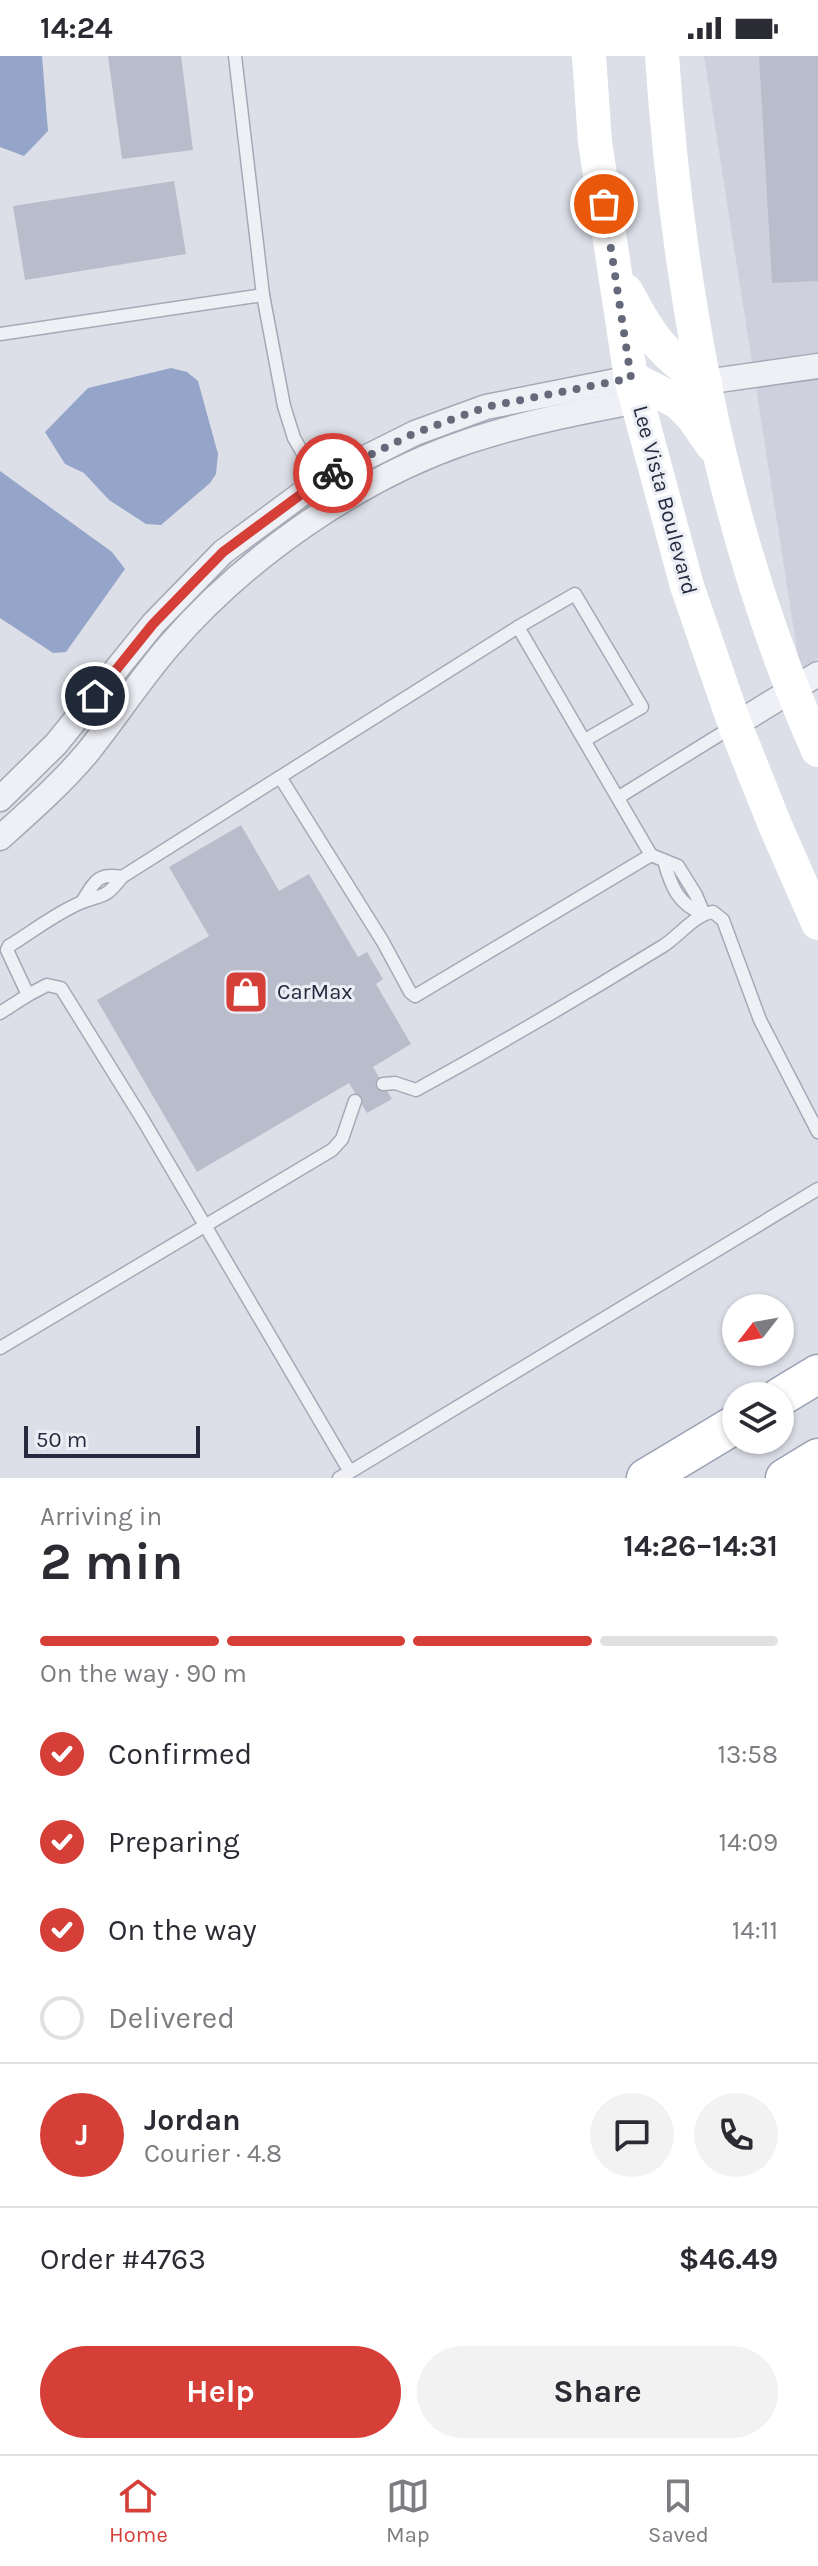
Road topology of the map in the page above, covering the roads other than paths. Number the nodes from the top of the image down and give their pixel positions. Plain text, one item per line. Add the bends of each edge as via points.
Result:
1 (235, 56) edge
2 (589, 56) edge
3 (662, 56) edge
4 (613, 265) junction
5 (263, 295) junction
6 (0, 334) edge
7 (818, 366) edge
8 (705, 382) junction
9 (634, 390) junction
10 (718, 453) junction
11 (319, 481) junction
12 (518, 627) junction
13 (805, 682) edge
14 (735, 725) junction
15 (585, 740) junction
16 (818, 750) edge
17 (280, 777) junction
18 (619, 797) junction
19 (0, 799) edge
20 (0, 838) edge
21 (651, 855) junction
22 (704, 914) junction
23 (818, 923) edge
24 (28, 995) junction
25 (0, 1013) edge
26 (383, 1084) dead end
27 (355, 1101) dead end
28 (818, 1132) edge
29 (818, 1189) edge
30 (205, 1225) junction
31 (0, 1348) edge
32 (818, 1374) edge
33 (794, 1389) edge
34 (722, 1432) edge
35 (818, 1458) edge
36 (344, 1475) edge
37 (646, 1478) edge
38 (785, 1478) edge

1 - 5 lane
2 - 4 street, Lee Vista Boulevard
3 - 8 street via 681,251
4 - 8 street via 648,333 681,367
4 - 9 street, Lee Vista Boulevard
5 - 6 lane
5 - 11 lane via 284,406 294,438
7 - 8 street
8 - 10 street
9 - 10 street via 678,402
9 - 11 street via 486,407 415,433
9 - 14 street, Lee Vista Boulevard via 687,586
9 - 20 street via 465,442 321,513 238,578 169,646 84,756
10 - 13 street via 747,555
11 - 19 street via 223,552 153,624 56,744
12 - 15 lane
12 - 15 lane via 575,594 642,707
12 - 17 lane
13 - 14 street
13 - 16 street
14 - 18 lane
14 - 23 street, Lee Vista Boulevard
15 - 18 lane
17 - 21 lane via 415,996
17 - 24 lane via 122,877 97,900 82,902 9,946
18 - 21 lane
21 - 22 lane via 664,861 671,884 688,909
22 - 26 lane via 546,1018 416,1090
22 - 28 lane via 713,912 723,920 760,1020
24 - 25 lane
24 - 30 lane via 47,985 61,988
27 - 30 lane via 337,1146
29 - 36 lane
30 - 31 lane
30 - 36 lane
32 - 33 main road
34 - 37 main road
35 - 38 main road

